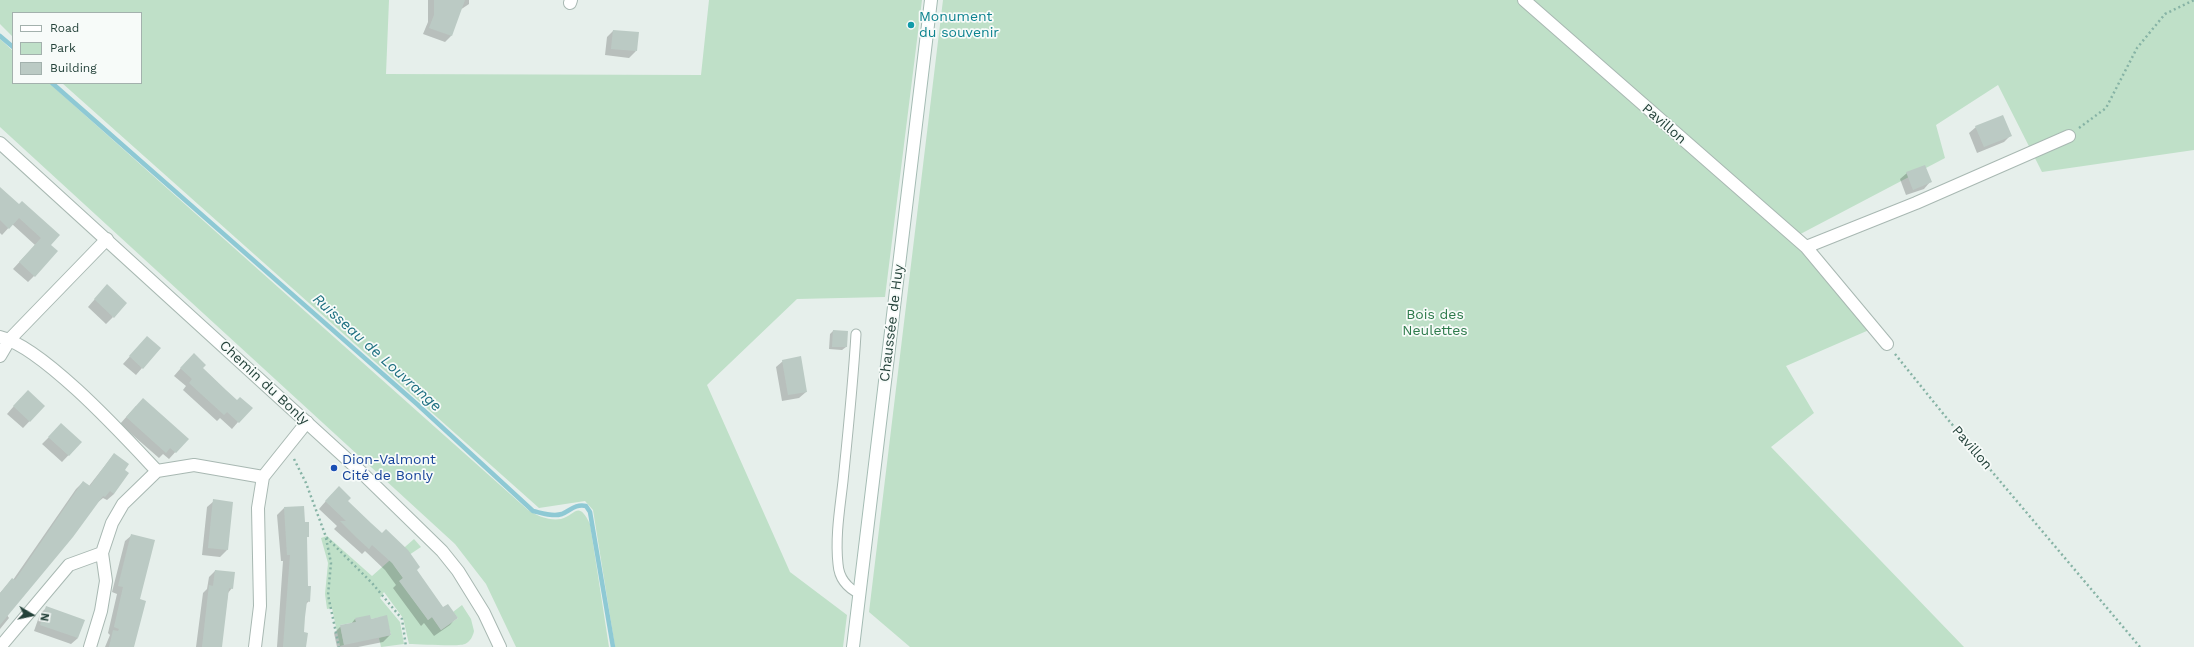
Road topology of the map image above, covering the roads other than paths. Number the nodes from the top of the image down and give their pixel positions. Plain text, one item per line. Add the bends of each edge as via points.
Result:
1 (931, 0) edge
2 (1524, 0) edge
3 (2069, 136) road end
4 (0, 143) edge
5 (107, 239) junction
6 (1806, 247) junction
7 (856, 334) dead end
8 (5, 338) edge
9 (1887, 344) road end
10 (0, 356) edge
11 (307, 422) junction
12 (158, 471) junction
13 (263, 477) junction
14 (102, 553) junction
15 (860, 594) junction
16 (0, 647) edge
17 (90, 647) edge
18 (255, 647) edge
19 (500, 647) edge
20 (853, 647) edge

1 - 15 street, Chaussée de Huy
2 - 6 street, Pavillon
3 - 6 street via 1916,203
4 - 5 street, Chemin du Bonly
5 - 8 street
5 - 11 street, Chemin du Bonly
6 - 9 street, Pavillon
7 - 15 lane via 853,393 838,529 838,564 841,578 850,589
8 - 10 street
8 - 12 street via 51,367
11 - 13 street
11 - 19 street, Chemin du Bonly via 442,551 458,571 484,614
12 - 13 street via 194,465
12 - 14 street via 123,504 112,523
13 - 18 street via 258,508 260,606
14 - 16 street via 69,565
14 - 17 street via 106,581 101,611
15 - 20 street, Chaussée de Huy

